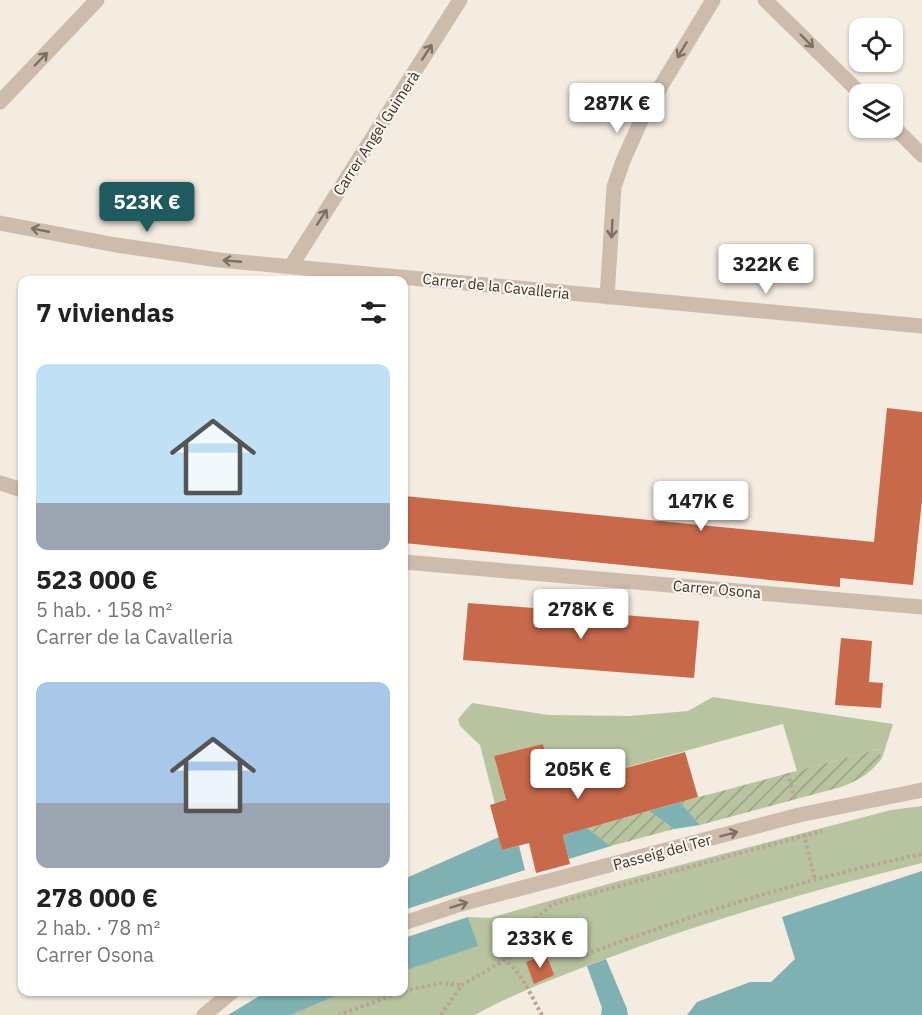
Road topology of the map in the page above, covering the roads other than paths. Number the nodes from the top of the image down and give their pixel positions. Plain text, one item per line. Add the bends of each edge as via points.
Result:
1 (97, 0) edge
2 (460, 0) edge
3 (713, 0) edge
4 (765, 0) edge
5 (851, 84) edge
6 (0, 102) edge
7 (903, 136) edge
8 (922, 154) edge
9 (0, 223) edge
10 (291, 266) junction
11 (307, 274) edge
12 (333, 276) edge
13 (408, 282) edge
14 (607, 297) junction
15 (922, 326) edge
16 (0, 483) edge
17 (18, 489) edge
18 (408, 562) edge
19 (922, 607) edge
20 (922, 790) edge
21 (408, 922) edge
22 (227, 996) edge
23 (204, 1015) edge

6 -> 1 street
10 -> 2 street, Carrer Angel Guimerà
3 -> 14 street via 644,114 622,161 614,187
4 -> 5 street
7 - 8 street
10 -> 9 street, Carrer de la Cavalleria via 116,245
10 - 11 street, Carrer de la Cavalleria
11 - 12 street, Carrer de la Cavalleria
13 - 14 street, Carrer de la Cavalleria
14 - 15 street, Carrer de la Cavalleria
16 - 17 street
18 - 19 street, Carrer Osona
21 -> 20 street, Passeig del Ter via 461,904 788,818
22 - 23 street

